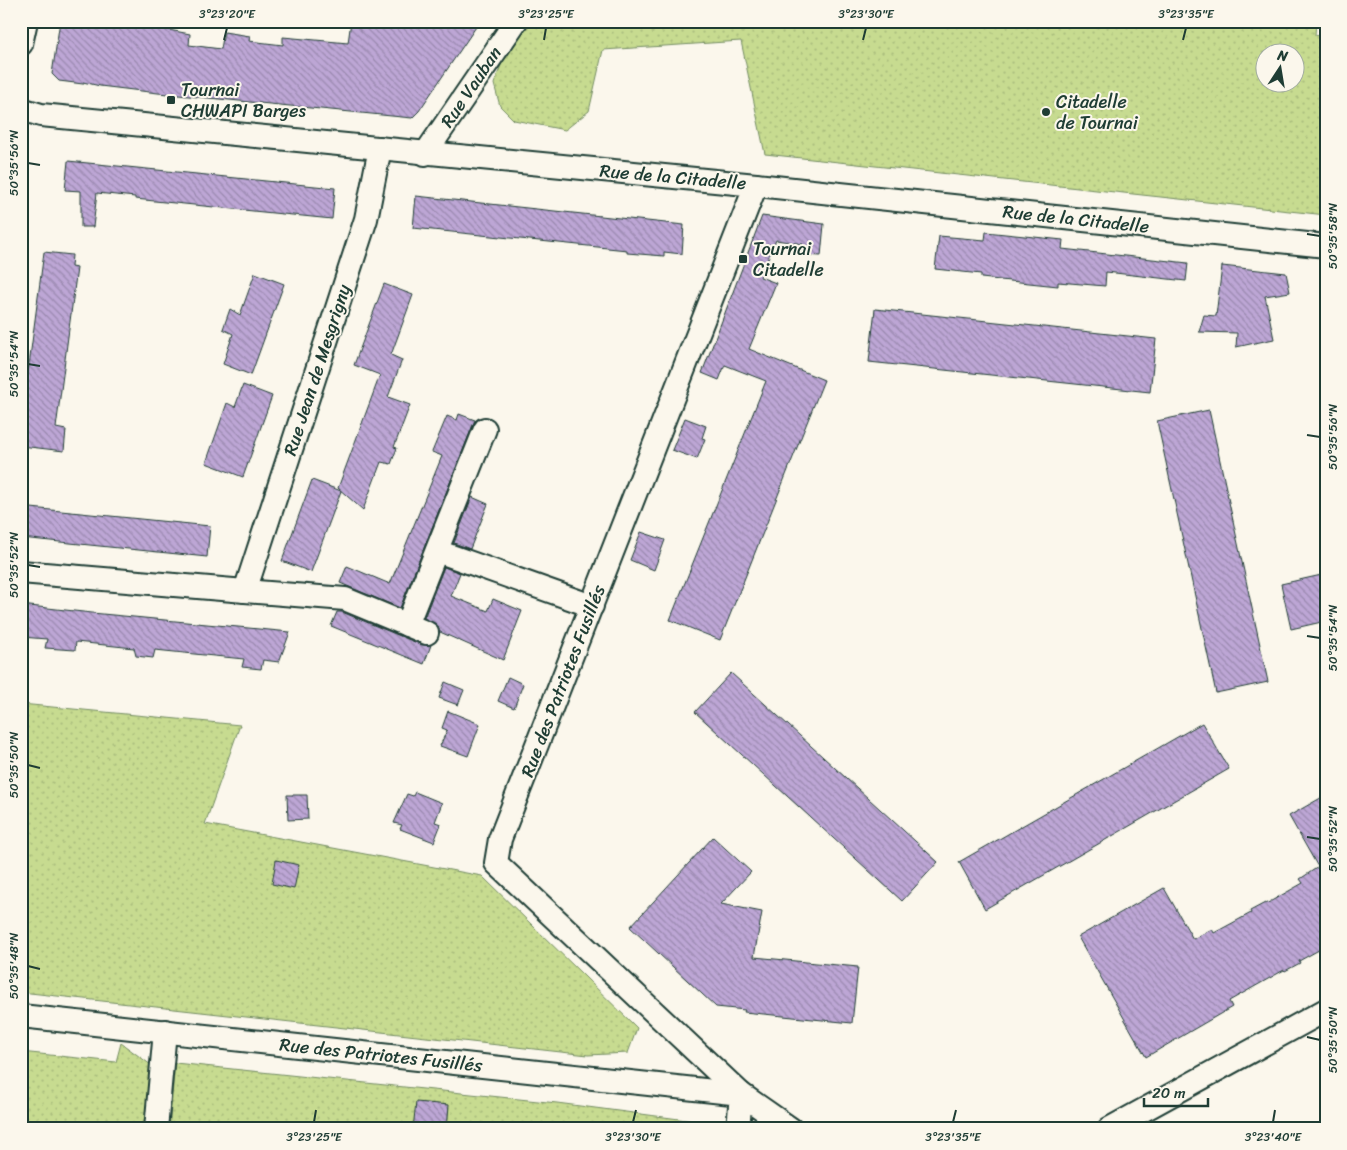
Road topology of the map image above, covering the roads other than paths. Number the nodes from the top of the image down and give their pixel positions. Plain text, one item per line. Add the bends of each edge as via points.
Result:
1 (516, 21) edge
2 (21, 109) edge
3 (380, 148) junction
4 (425, 154) junction
5 (756, 185) junction
6 (1326, 246) edge
7 (485, 429) dead end
8 (437, 551) junction
9 (21, 572) edge
10 (245, 591) junction
11 (592, 606) junction
12 (1326, 1010) edge
13 (21, 1016) edge
14 (164, 1032) junction
15 (741, 1094) junction
16 (156, 1129) edge
17 (738, 1129) edge
18 (791, 1129) edge
19 (1109, 1129) edge

1 - 4 street, Rue Vauban
2 - 3 street, Rue de la Citadelle via 41,115
3 - 4 street, Rue de la Citadelle
3 - 10 street, Rue Jean de Mesgrigny via 366,219
4 - 5 street, Rue de la Citadelle
5 - 6 street, Rue de la Citadelle
5 - 11 street, Rue des Patriotes Fusillés
7 - 8 street
8 - 10 street via 417,629 345,599
8 - 11 street
9 - 10 street
11 - 15 street, Rue des Patriotes Fusillés via 500,839 496,863
12 - 19 street
13 - 14 street, Rue des Patriotes Fusillés
14 - 15 street, Rue des Patriotes Fusillés
14 - 16 street
15 - 17 street
15 - 18 street, Rue des Patriotes Fusillés

